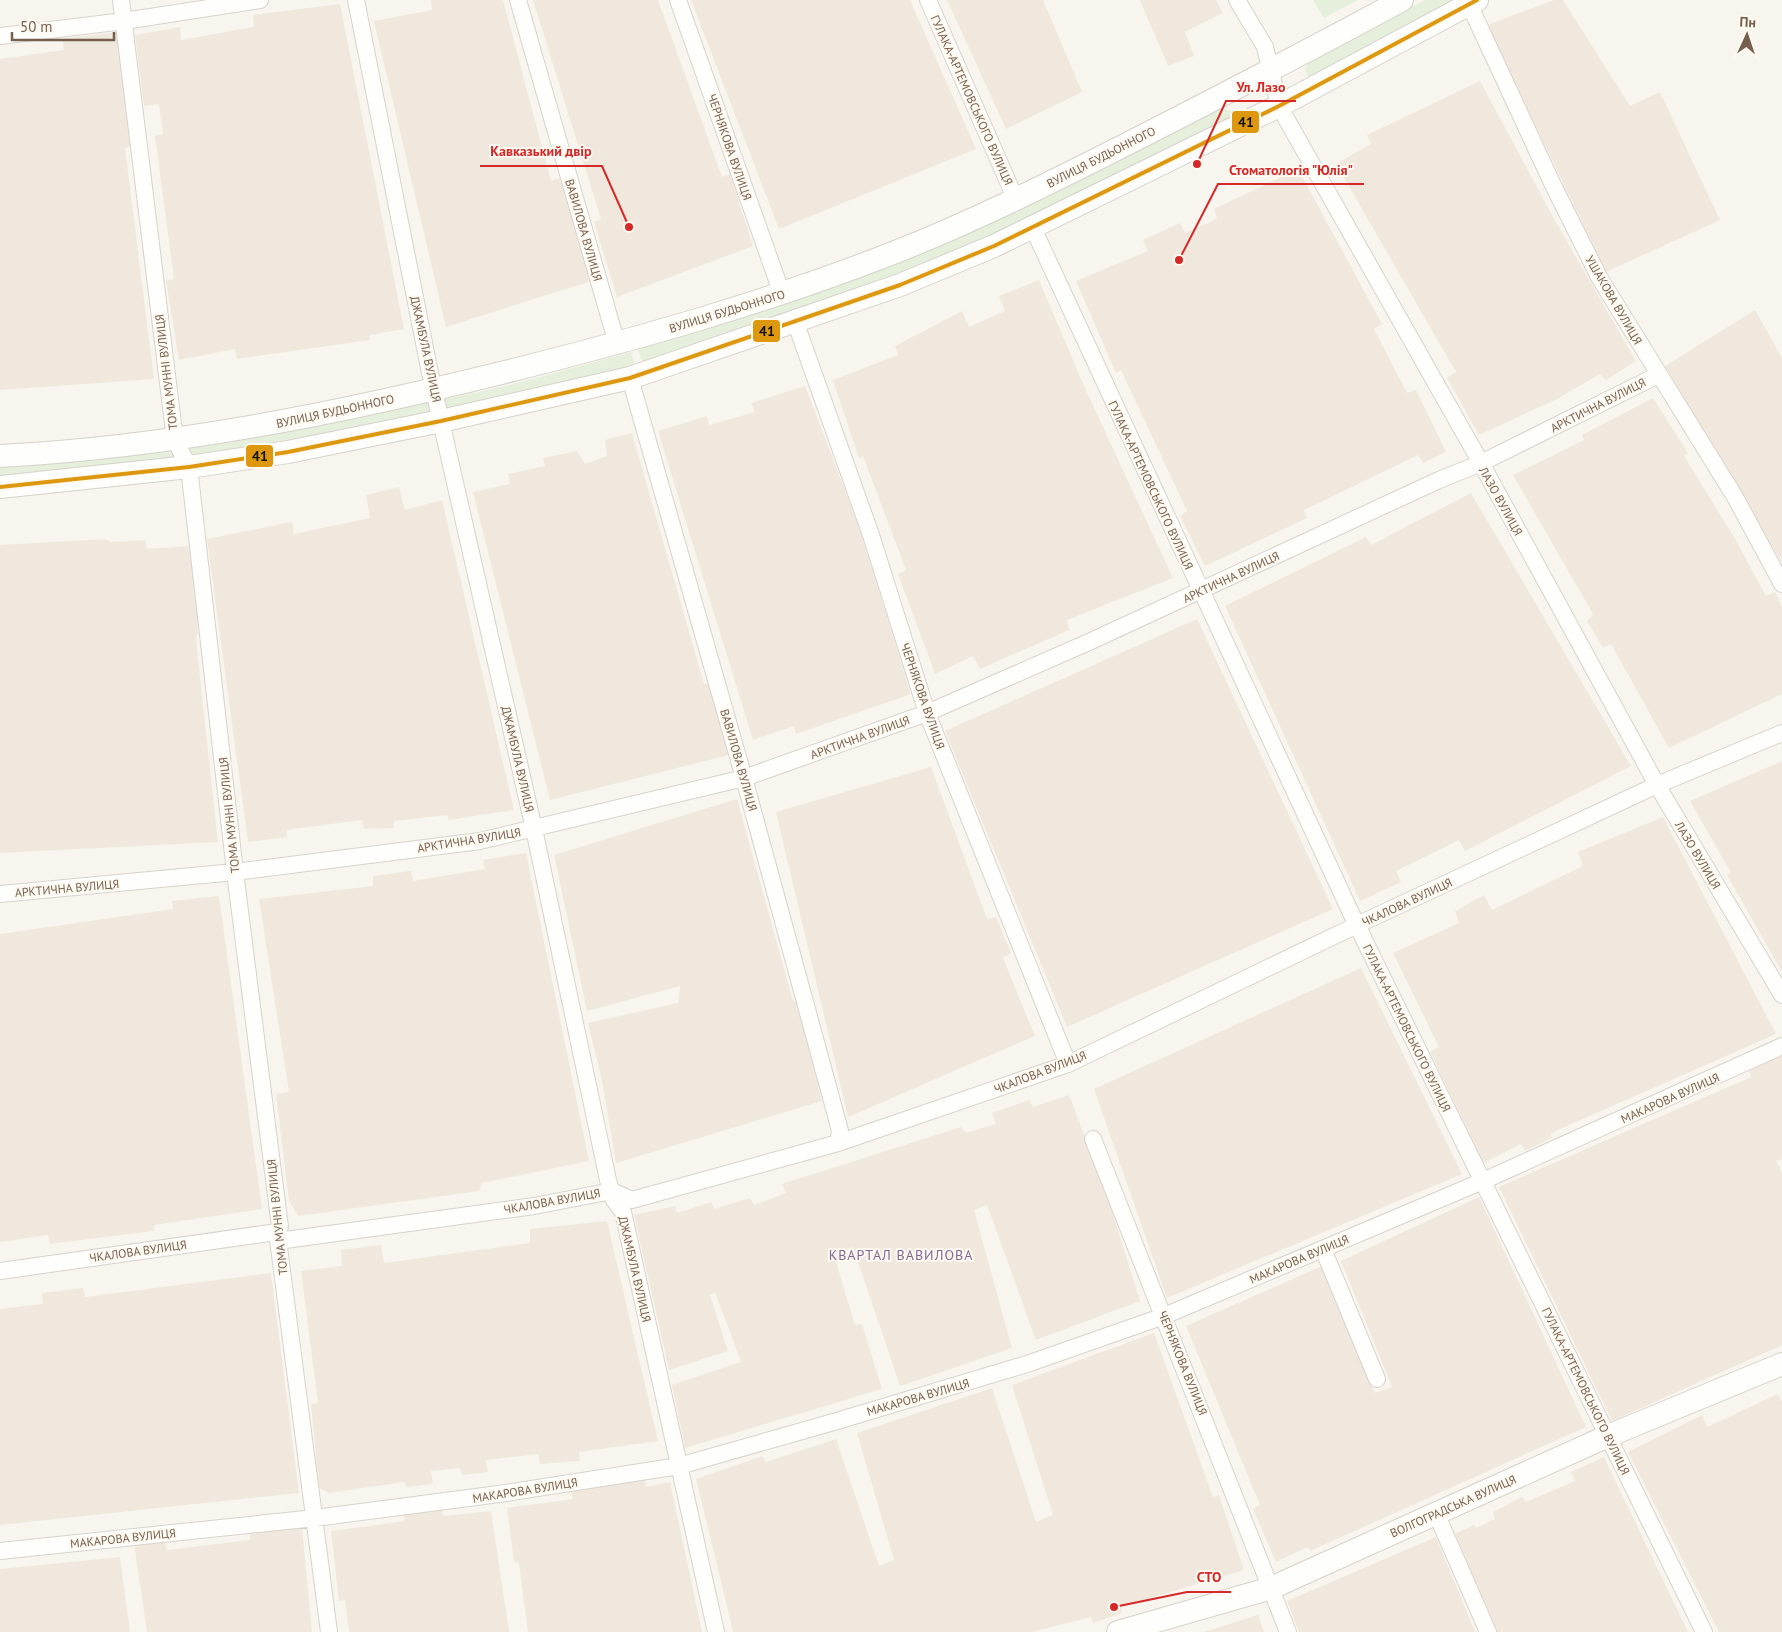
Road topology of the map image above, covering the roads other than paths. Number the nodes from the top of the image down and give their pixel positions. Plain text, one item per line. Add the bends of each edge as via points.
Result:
1 (121, 0) edge
2 (260, 0) edge
3 (356, 0) edge
4 (518, 0) edge
5 (678, 0) edge
6 (928, 0) edge
7 (1237, 0) edge
8 (1402, 0) edge
9 (1473, 2) edge
10 (124, 22) junction
11 (0, 36) edge
12 (1269, 72) junction
13 (1278, 106) junction
14 (1016, 200) junction
15 (1033, 228) junction
16 (782, 294) junction
17 (795, 321) junction
18 (618, 344) junction
19 (1658, 375) junction
20 (630, 378) junction
21 (434, 390) junction
22 (441, 421) junction
23 (175, 440) junction
24 (0, 456) edge
25 (1481, 463) junction
26 (189, 467) junction
27 (0, 487) edge
28 (1782, 584) edge
29 (1200, 591) junction
30 (927, 713) junction
31 (1782, 733) edge
32 (744, 778) junction
33 (1657, 785) junction
34 (534, 829) junction
35 (235, 872) junction
36 (0, 894) edge
37 (1357, 925) junction
38 (1782, 995) edge
39 (1782, 1046) edge
40 (1068, 1064) junction
41 (1093, 1139) dead end
42 (838, 1144) junction
43 (1483, 1181) junction
44 (612, 1191) junction
45 (278, 1236) junction
46 (1323, 1249) junction
47 (0, 1271) edge
48 (1164, 1316) junction
49 (1781, 1368) edge
50 (1377, 1379) dead end
51 (1608, 1436) junction
52 (679, 1466) junction
53 (1436, 1513) junction
54 (315, 1518) junction
55 (0, 1551) edge
56 (1272, 1588) junction
57 (329, 1632) edge
58 (716, 1632) edge
59 (1118, 1632) edge
60 (1288, 1632) edge
61 (1488, 1632) edge
62 (1704, 1632) edge

1 - 10 street, ТОМА МУННІ ВУЛИЦЯ
2 - 10 street
3 - 21 street, ДЖАМБУЛА ВУЛИЦЯ
4 - 18 street, ВАВИЛОВА ВУЛИЦЯ
5 - 16 street, ЧЕРНЯКОВА ВУЛИЦЯ
6 - 14 street, ГУЛАКА-АРТЕМОВСЬКОГО ВУЛИЦЯ
7 - 12 street, ЛАЗО ВУЛИЦЯ via 1265,46
8 - 12 main road, ВУЛИЦЯ БУДЬОННОГО
9 - 13 main road
9 - 19 street, УШАКОВА ВУЛИЦЯ via 1553,185 1599,277
10 - 11 street
10 - 23 street, ТОМА МУННІ ВУЛИЦЯ
12 - 13 street, ЛАЗО ВУЛИЦЯ
12 - 14 main road, ВУЛИЦЯ БУДЬОННОГО
13 - 15 main road
13 - 25 street, ЛАЗО ВУЛИЦЯ
14 - 16 main road, ВУЛИЦЯ БУДЬОННОГО via 895,252
15 - 17 main road via 900,286
15 - 29 street, ГУЛАКА-АРТЕМОВСЬКОГО ВУЛИЦЯ
16 - 18 main road, ВУЛИЦЯ БУДЬОННОГО
17 - 20 main road
17 - 30 street, ЧЕРНЯКОВА ВУЛИЦЯ via 870,535
18 - 21 main road, ВУЛИЦЯ БУДЬОННОГО
19 - 25 street, АРКТИЧНА ВУЛИЦЯ
19 - 28 street, УШАКОВА ВУЛИЦЯ via 1735,497
20 - 22 main road
20 - 32 street, ВАВИЛОВА ВУЛИЦЯ
21 - 22 street, ДЖАМБУЛА ВУЛИЦЯ
21 - 23 main road, ВУЛИЦЯ БУДЬОННОГО via 283,423
22 - 26 main road via 288,452
22 - 34 street, ДЖАМБУЛА ВУЛИЦЯ
23 - 24 main road, ВУЛИЦЯ БУДЬОННОГО
23 - 26 street, ТОМА МУННІ ВУЛИЦЯ
25 - 29 street, АРКТИЧНА ВУЛИЦЯ
25 - 33 street, ЛАЗО ВУЛИЦЯ
26 - 27 main road
26 - 35 street, ТОМА МУННІ ВУЛИЦЯ
29 - 30 street, АРКТИЧНА ВУЛИЦЯ
29 - 37 street, ГУЛАКА-АРТЕМОВСЬКОГО ВУЛИЦЯ
30 - 32 street, АРКТИЧНА ВУЛИЦЯ
30 - 40 street, ЧЕРНЯКОВА ВУЛИЦЯ
31 - 33 street, ЧКАЛОВА ВУЛИЦЯ
32 - 34 street, АРКТИЧНА ВУЛИЦЯ
32 - 42 street, ВАВИЛОВА ВУЛИЦЯ via 838,1121
33 - 37 street, ЧКАЛОВА ВУЛИЦЯ
33 - 38 street, ЛАЗО ВУЛИЦЯ
34 - 35 street, АРКТИЧНА ВУЛИЦЯ via 480,841
34 - 44 street, ДЖАМБУЛА ВУЛИЦЯ
35 - 36 street, АРКТИЧНА ВУЛИЦЯ
35 - 45 street, ТОМА МУННІ ВУЛИЦЯ via 280,1227
37 - 40 street, ЧКАЛОВА ВУЛИЦЯ
37 - 43 street, ГУЛАКА-АРТЕМОВСЬКОГО ВУЛИЦЯ
39 - 43 street, МАКАРОВА ВУЛИЦЯ
40 - 42 street, ЧКАЛОВА ВУЛИЦЯ
41 - 48 street, ЧЕРНЯКОВА ВУЛИЦЯ
42 - 44 street, ЧКАЛОВА ВУЛИЦЯ via 632,1200
43 - 46 street, МАКАРОВА ВУЛИЦЯ
43 - 51 street, ГУЛАКА-АРТЕМОВСЬКОГО ВУЛИЦЯ
44 - 45 street, ЧКАЛОВА ВУЛИЦЯ via 534,1206
44 - 52 street, ДЖАМБУЛА ВУЛИЦЯ via 623,1212
45 - 47 street, ЧКАЛОВА ВУЛИЦЯ
45 - 54 street, ТОМА МУННІ ВУЛИЦЯ
46 - 48 street, МАКАРОВА ВУЛИЦЯ
46 - 50 street
48 - 52 street, МАКАРОВА ВУЛИЦЯ via 1009,1370
48 - 56 street, ЧЕРНЯКОВА ВУЛИЦЯ
49 - 51 main road, ВОЛГОГРАДСЬКА ВУЛИЦЯ
51 - 53 main road, ВОЛГОГРАДСЬКА ВУЛИЦЯ
51 - 62 street, ГУЛАКА-АРТЕМОВСЬКОГО ВУЛИЦЯ
52 - 54 street, МАКАРОВА ВУЛИЦЯ
52 - 58 street, ДЖАМБУЛА ВУЛИЦЯ
53 - 56 main road, ВОЛГОГРАДСЬКА ВУЛИЦЯ
53 - 61 street
54 - 55 street, МАКАРОВА ВУЛИЦЯ
54 - 57 street, ТОМА МУННІ ВУЛИЦЯ
56 - 59 main road, ВОЛГОГРАДСЬКА ВУЛИЦЯ
56 - 60 street, ЧЕРНЯКОВА ВУЛИЦЯ

